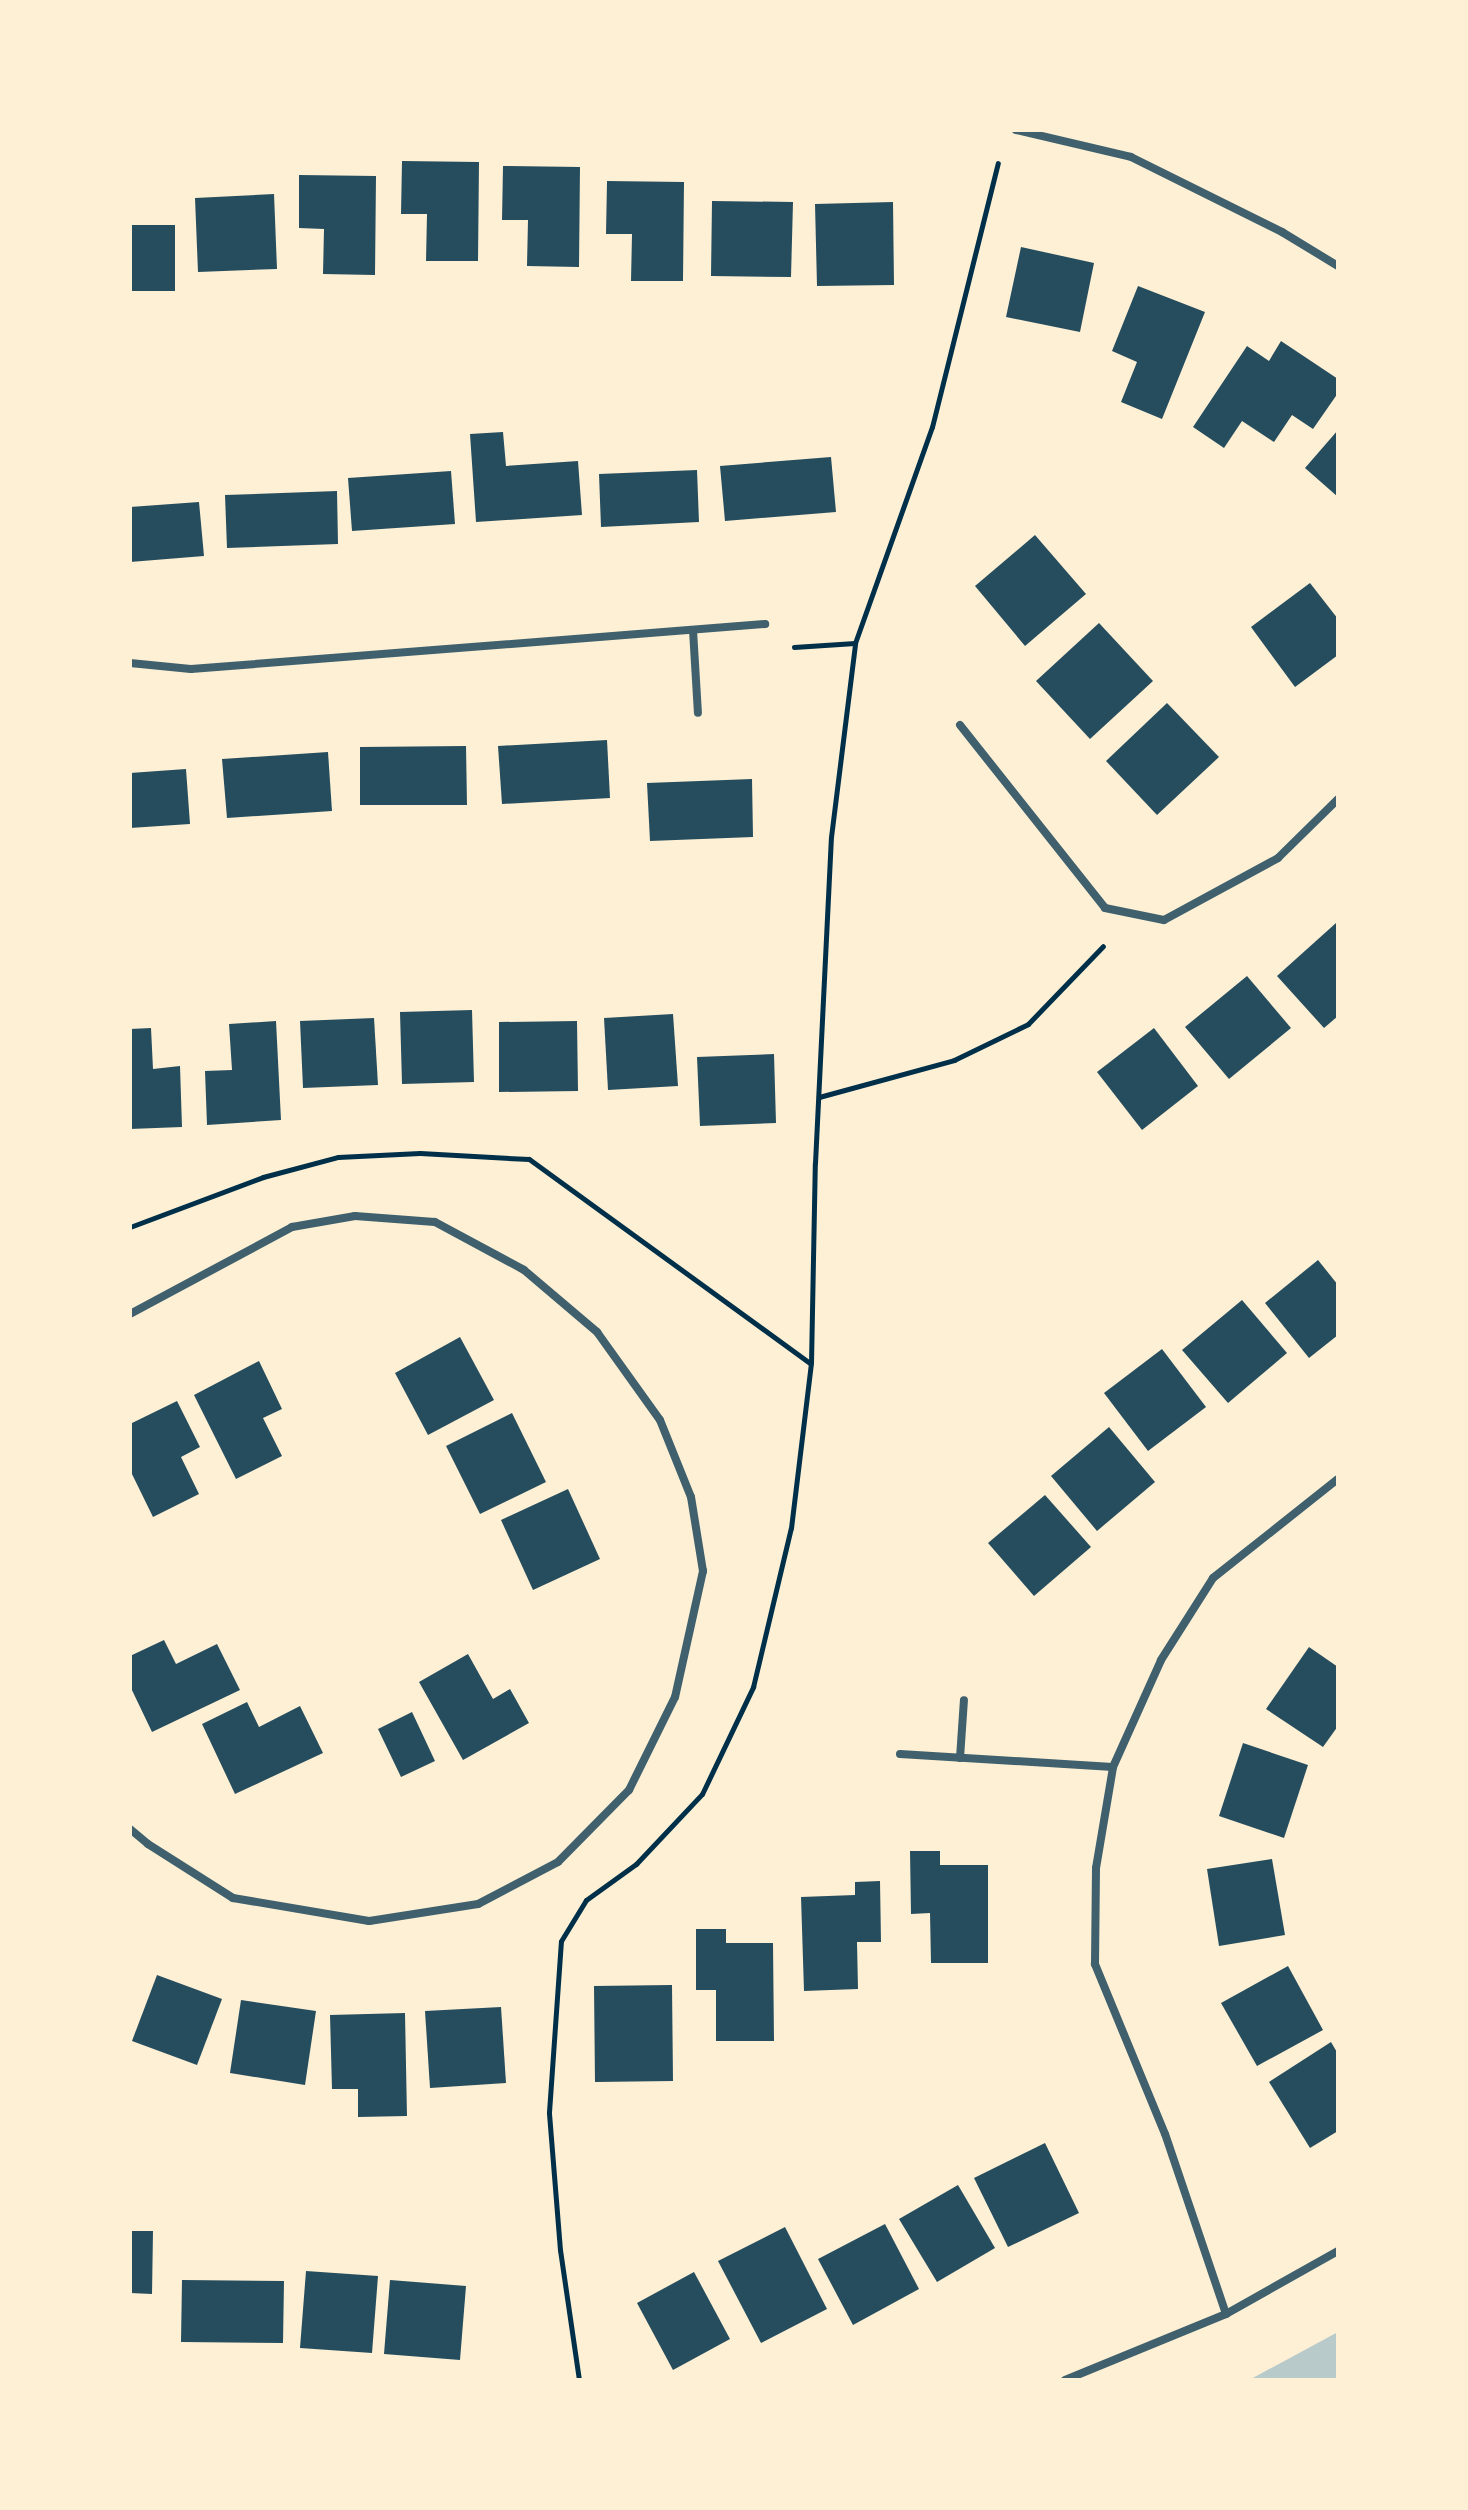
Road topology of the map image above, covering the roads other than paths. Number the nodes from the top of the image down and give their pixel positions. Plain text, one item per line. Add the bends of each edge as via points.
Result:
1 (1016, 130) edge
2 (1338, 266) edge
3 (765, 624) road end
4 (693, 630) junction
5 (130, 663) edge
6 (698, 713) dead end
7 (960, 725) dead end
8 (1338, 799) edge
9 (130, 1314) edge
10 (1338, 1479) edge
11 (964, 1700) dead end
12 (900, 1754) dead end
13 (960, 1758) junction
14 (1113, 1767) junction
15 (130, 1829) edge
16 (1338, 2251) edge
17 (1226, 2314) junction
18 (1065, 2380) edge

1 - 2 street via 1131,157
3 - 4 street
4 - 5 street via 191,669
4 - 6 street
7 - 8 street via 1105,908 1164,920 1278,858
9 - 15 street via 292,1227 355,1216 435,1222 524,1270 597,1332 660,1420 691,1497 703,1571 675,1697 629,1790 558,1862 478,1904 369,1921 233,1898
10 - 14 street via 1213,1578 1161,1660
11 - 13 street
12 - 13 street
13 - 14 street
14 - 17 street via 1096,1868 1095,1964 1165,2134
16 - 17 street
17 - 18 street

